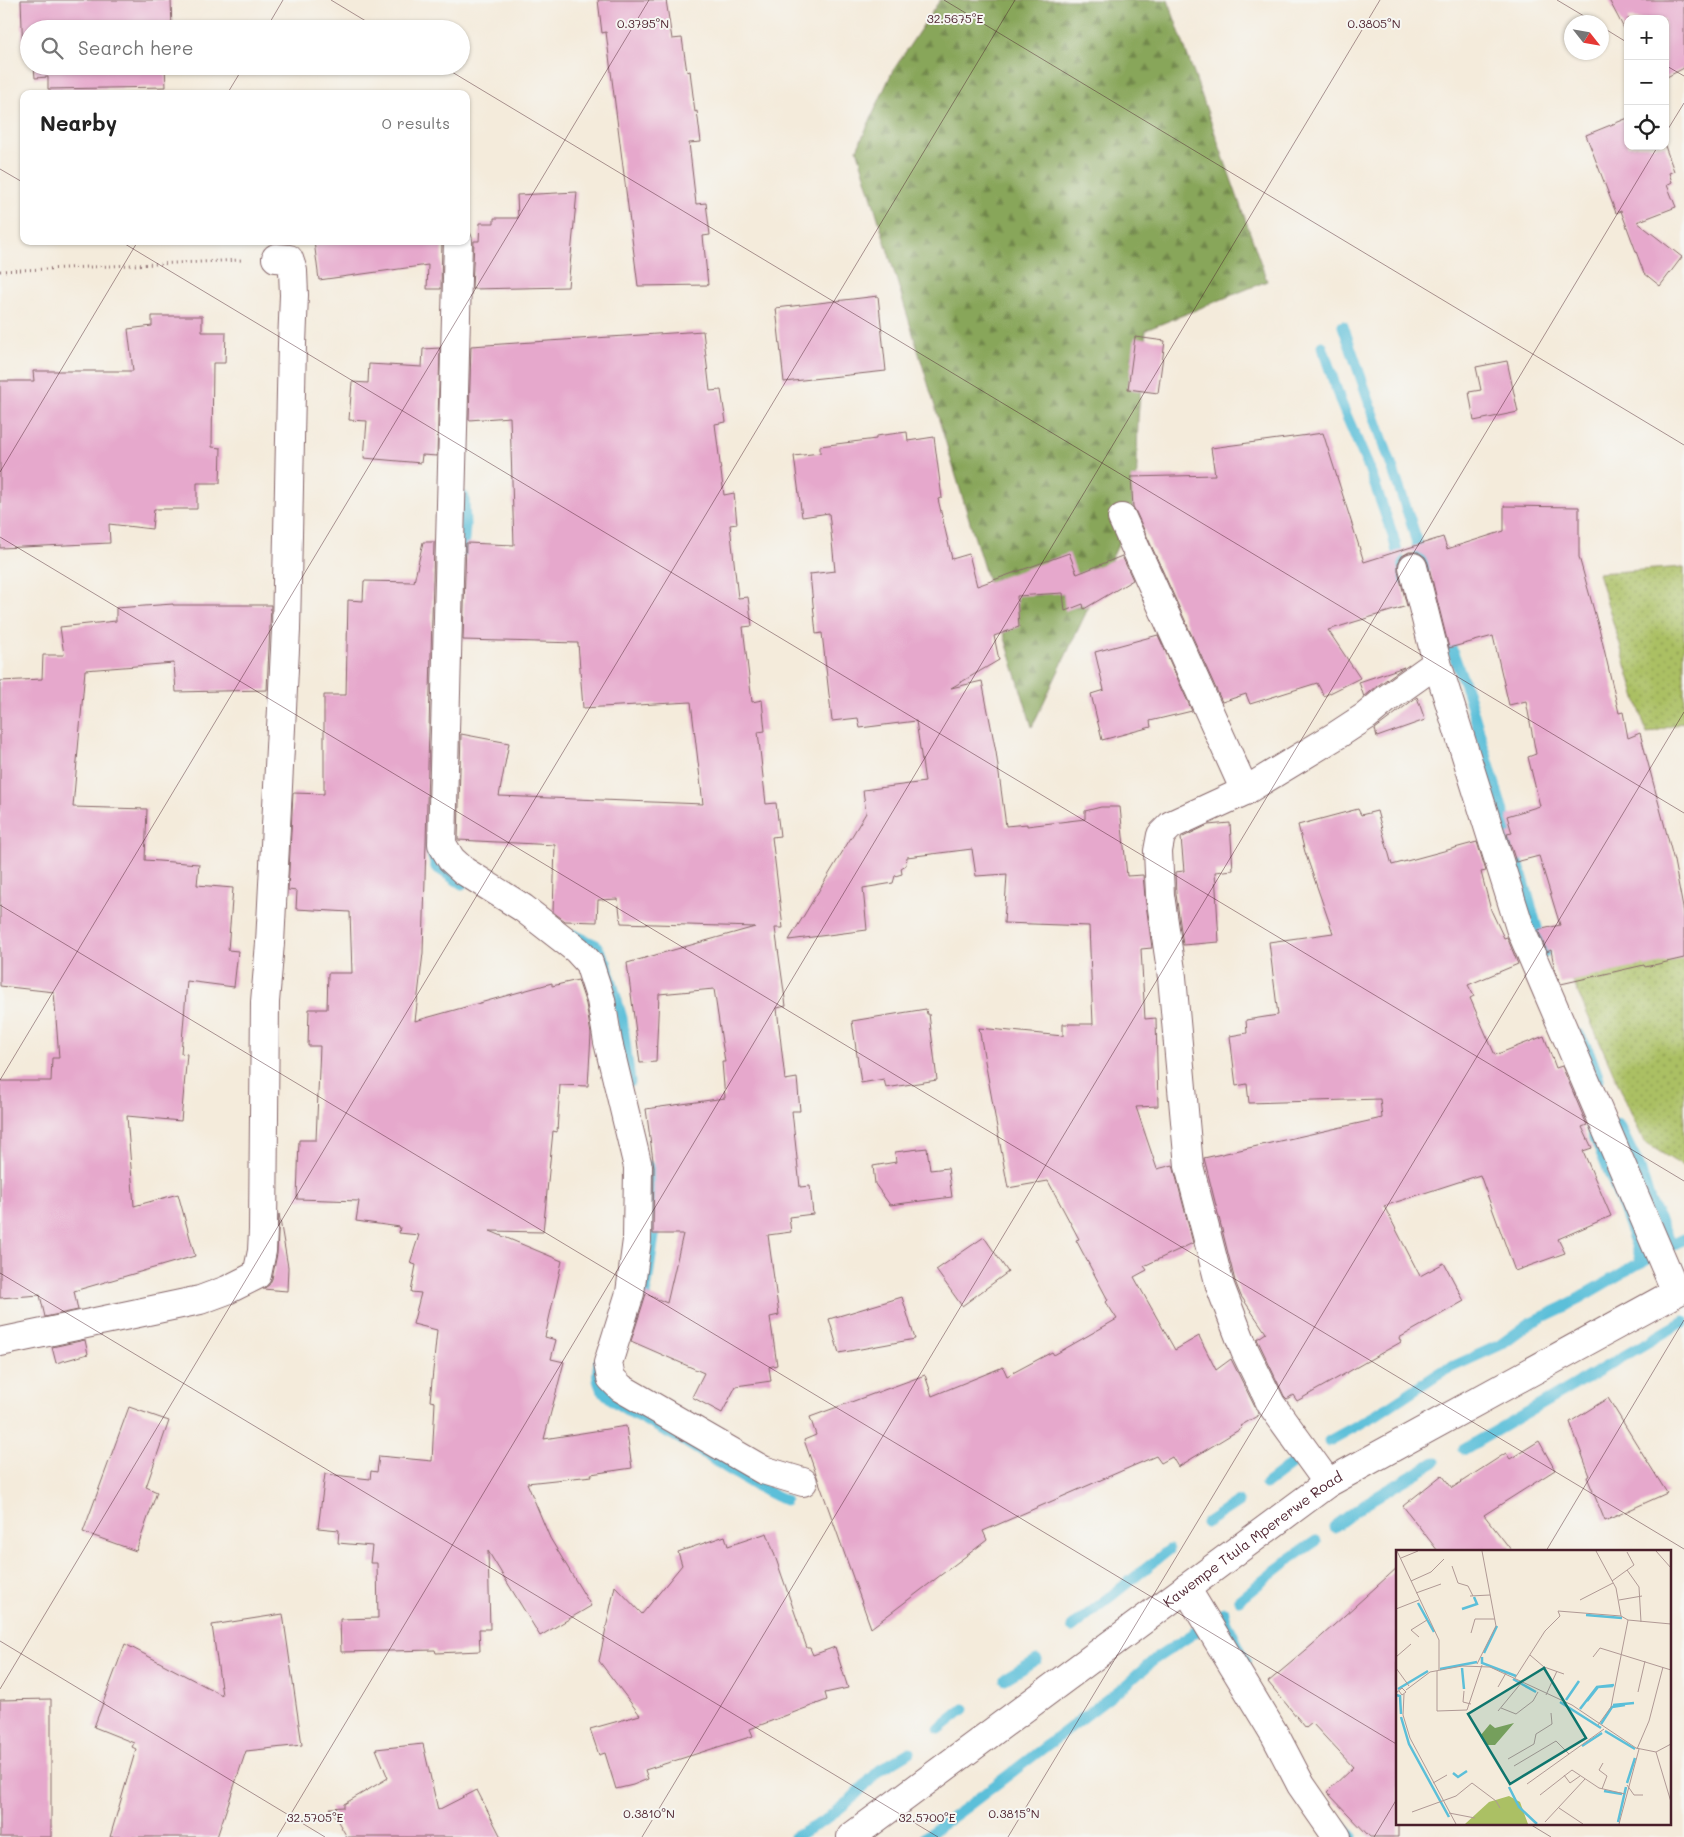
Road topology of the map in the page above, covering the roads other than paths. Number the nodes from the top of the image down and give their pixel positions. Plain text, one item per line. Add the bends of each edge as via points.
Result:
1 (458, 245) edge
2 (276, 258) road end
3 (1122, 518) dead end
4 (1413, 568) dead end
5 (1437, 663) junction
6 (1244, 791) junction
7 (1680, 1290) edge
8 (0, 1342) edge
9 (803, 1482) dead end
10 (1328, 1482) junction
11 (1186, 1588) junction
12 (851, 1837) edge
13 (1337, 1837) edge

1 - 9 street via 442,844 464,871 523,908 577,950 589,963 601,1000 638,1167 636,1249 630,1293 608,1363 611,1378 621,1388 763,1470
2 - 8 street via 289,259 294,295 286,630 265,1002 263,1230 258,1275 200,1300
3 - 6 street
4 - 5 street
5 - 6 street via 1366,716
5 - 7 street via 1520,928
6 - 10 street via 1171,825 1161,836 1158,851 1189,1166 1220,1286 1245,1351 1271,1404
7 - 10 street, Kawempe Ttula Mpererwe Road
10 - 11 street, Kawempe Ttula Mpererwe Road
11 - 12 street, Kawempe Ttula Mpererwe Road
11 - 13 street via 1275,1735 1301,1785

